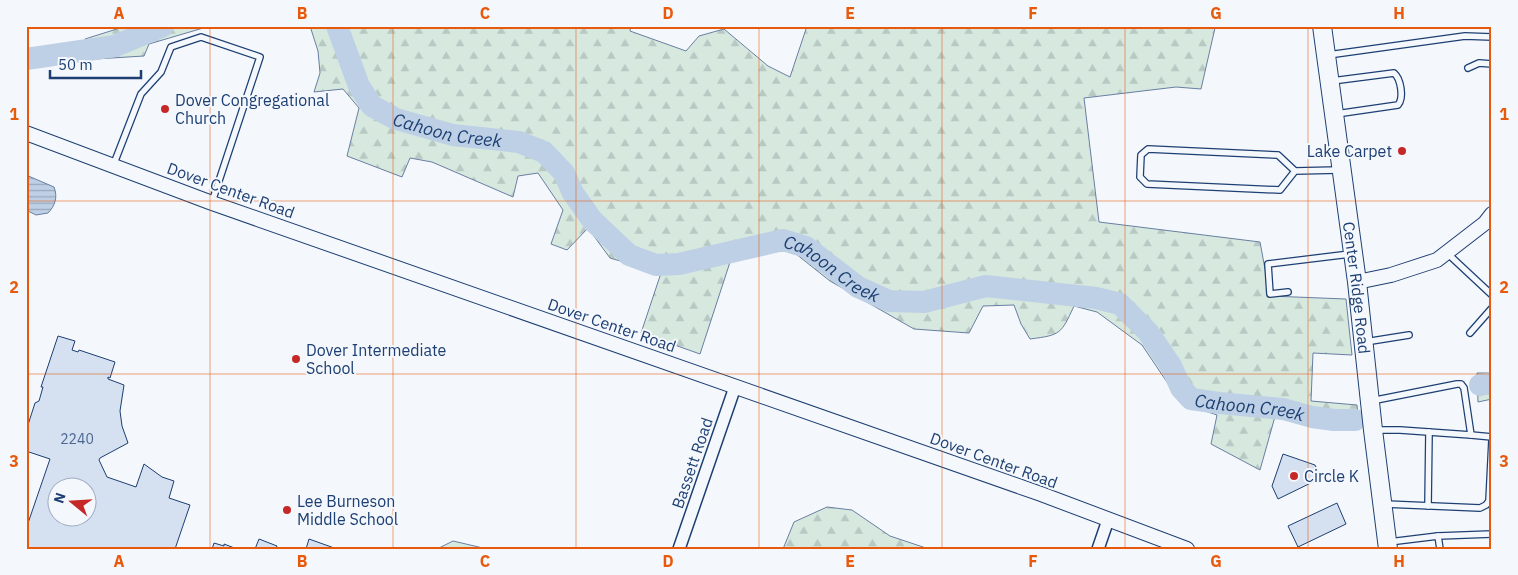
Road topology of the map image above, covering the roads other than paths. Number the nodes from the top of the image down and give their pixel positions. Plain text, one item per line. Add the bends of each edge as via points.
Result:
1 (1322, 26) edge
2 (1492, 37) edge
3 (1326, 55) junction
4 (1492, 64) edge
5 (1468, 68) dead end
6 (1330, 81) junction
7 (1334, 114) junction
8 (26, 133) edge
9 (113, 166) junction
10 (1342, 170) junction
11 (1295, 171) junction
12 (212, 203) junction
13 (1492, 214) edge
14 (1448, 253) junction
15 (1353, 254) junction
16 (1357, 282) junction
17 (1288, 292) dead end
18 (1492, 295) edge
19 (1492, 308) edge
20 (1470, 333) dead end
21 (1409, 335) dead end
22 (1363, 342) junction
23 (735, 387) junction
24 (1370, 401) junction
25 (1373, 430) junction
26 (1428, 432) junction
27 (1471, 436) junction
28 (1492, 438) edge
29 (1382, 504) junction
30 (1428, 506) junction
31 (1108, 520) junction
32 (1492, 534) edge
33 (1438, 536) junction
34 (1388, 545) edge
35 (1183, 548) edge
36 (679, 549) edge
37 (1098, 549) edge
38 (1440, 549) edge

1 - 3 main road, Center Ridge Road
2 - 3 lane via 1465,36
3 - 6 main road, Center Ridge Road
4 - 5 lane via 1478,63
6 - 7 main road, Center Ridge Road
6 - 7 lane via 1394,73 1399,79 1401,99 1398,105
7 - 10 main road, Center Ridge Road
8 - 9 street, Dover Center Road
9 - 12 street, Dover Center Road
9 - 12 lane via 141,94 161,72 171,47 201,37 260,57
10 - 11 lane
10 - 15 main road, Center Ridge Road
11 - 11 lane via 1280,190 1147,184 1140,177 1141,154 1148,149 1278,155
12 - 23 street, Dover Center Road
13 - 14 street
14 - 16 street via 1408,271
14 - 18 lane
15 - 16 main road, Center Ridge Road
15 - 17 lane via 1268,264 1270,294
16 - 22 main road, Center Ridge Road
19 - 20 lane
21 - 22 lane
22 - 24 main road, Center Ridge Road
23 - 31 street, Dover Center Road
23 - 36 street, Bassett Road
24 - 25 main road, Center Ridge Road
24 - 27 lane via 1461,384
25 - 26 lane
25 - 29 main road, Center Ridge Road
26 - 27 lane
26 - 30 lane
27 - 28 lane
28 - 30 lane via 1489,501 1486,505 1480,508
29 - 30 lane
29 - 34 main road, Center Ridge Road
31 - 35 street, Dover Center Road
31 - 37 street
32 - 33 lane
33 - 34 lane
33 - 38 lane

